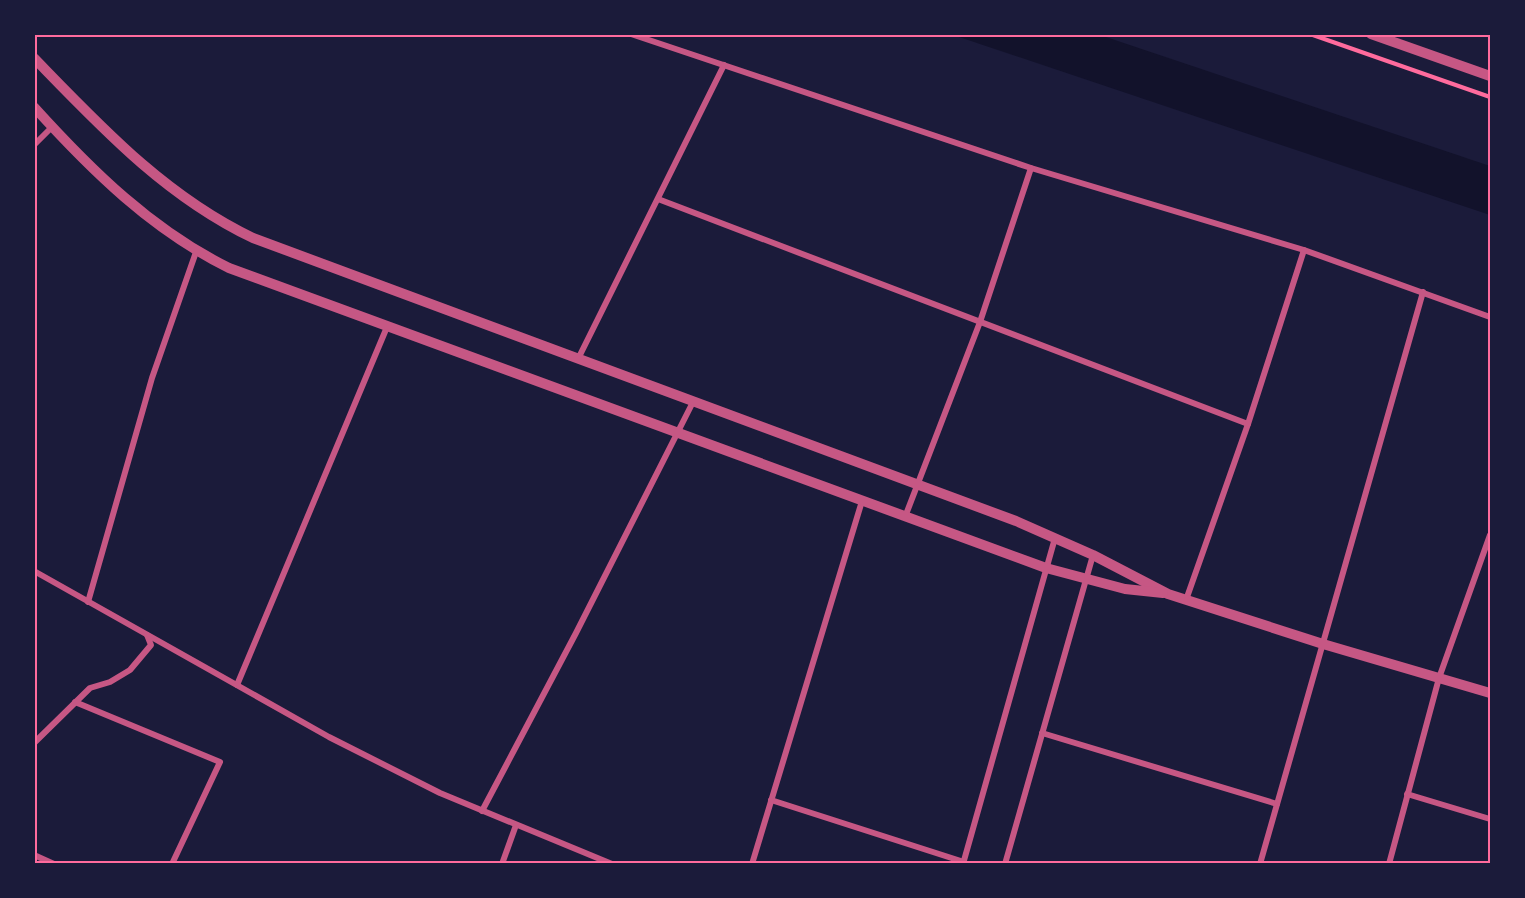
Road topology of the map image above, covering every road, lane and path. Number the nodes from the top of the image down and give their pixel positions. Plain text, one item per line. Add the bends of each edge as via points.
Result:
1 (631, 34) edge
2 (1310, 34) edge
3 (1371, 34) edge
4 (34, 58) edge
5 (724, 65) junction
6 (1491, 76) edge
7 (1491, 97) edge
8 (34, 107) edge
9 (52, 127) junction
10 (34, 145) edge
11 (1031, 168) junction
12 (658, 199) junction
13 (1304, 250) junction
14 (196, 252) junction
15 (1423, 292) junction
16 (1491, 317) edge
17 (980, 322) junction
18 (387, 327) junction
19 (578, 359) junction
20 (693, 402) junction
21 (1248, 424) junction
22 (677, 434) junction
23 (917, 484) junction
24 (862, 501) junction
25 (905, 517) junction
26 (1491, 535) edge
27 (1055, 538) junction
28 (1093, 555) junction
29 (1046, 568) junction
30 (34, 571) edge
31 (1086, 580) junction
32 (1168, 594) junction
33 (1186, 600) junction
34 (88, 602) junction
35 (147, 634) junction
36 (1323, 644) junction
37 (1439, 678) junction
38 (237, 684) junction
39 (1491, 693) edge
40 (75, 702) junction
41 (1042, 733) junction
42 (34, 743) edge
43 (1407, 794) junction
44 (771, 800) junction
45 (1277, 804) junction
46 (482, 811) junction
47 (1491, 819) edge
48 (516, 825) junction
49 (34, 855) edge
50 (963, 863) edge
51 (54, 864) edge
52 (172, 864) edge
53 (502, 864) edge
54 (612, 864) edge
55 (752, 864) edge
56 (1005, 864) edge
57 (1260, 864) edge
58 (1389, 864) edge

1 - 5 street
2 - 7 path
3 - 6 street
4 - 19 street via 146,169 210,217 310,261
5 - 11 street
5 - 12 street
8 - 9 street
9 - 10 street
9 - 14 street via 148,218
11 - 13 street
11 - 17 street
12 - 17 street
12 - 19 street
13 - 15 street
13 - 21 street
14 - 18 street
14 - 34 street via 152,378
15 - 16 street
15 - 36 street
17 - 21 street
17 - 23 street
18 - 22 street
18 - 38 street
19 - 20 street
20 - 22 street
20 - 23 street
21 - 33 street
22 - 24 street
22 - 46 street
23 - 25 street
23 - 27 street
24 - 25 street
24 - 44 street
25 - 29 street
26 - 37 street
27 - 28 street
27 - 29 street
28 - 31 street
28 - 32 street
29 - 31 street
29 - 50 street
30 - 34 street
31 - 32 street
31 - 41 street
32 - 33 street
33 - 36 street
34 - 35 street
35 - 38 street
35 - 40 street via 151,645 141,660 110,682 90,688
36 - 37 street
36 - 45 street
37 - 39 street
37 - 43 street
38 - 46 street via 329,737
40 - 42 street
40 - 52 street via 220,762
41 - 45 street
41 - 56 street
43 - 47 street
43 - 58 street
44 - 50 street
44 - 55 street
45 - 57 street
46 - 48 street
48 - 53 street
48 - 54 street
49 - 51 street

